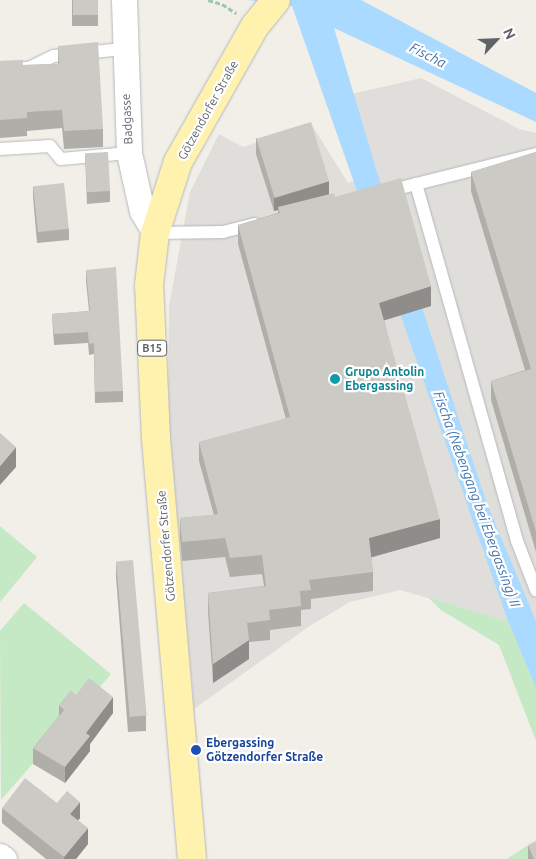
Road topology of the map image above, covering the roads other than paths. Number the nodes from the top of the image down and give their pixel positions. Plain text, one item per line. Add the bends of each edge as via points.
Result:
1 (124, 0) edge
2 (264, 15) edge
3 (123, 49) junction
4 (0, 70) edge
5 (0, 149) edge
6 (129, 153) junction
7 (536, 154) edge
8 (416, 184) junction
9 (378, 193) edge
10 (266, 221) edge
11 (155, 233) junction
12 (536, 590) edge
13 (0, 856) edge
14 (4, 859) edge
15 (192, 859) edge

1 - 3 street, Badgasse
2 - 11 main road, Götzendorfer Straße / B15 via 178,162
3 - 4 lane via 54,56 29,68
3 - 6 street, Badgasse
5 - 6 lane via 50,146 61,159
6 - 11 street, Badgasse via 142,211
7 - 8 lane
8 - 9 lane
8 - 12 lane via 516,541
10 - 11 lane via 223,232
11 - 15 main road, Götzendorfer Straße / B15 via 149,285 156,438
13 - 14 street

